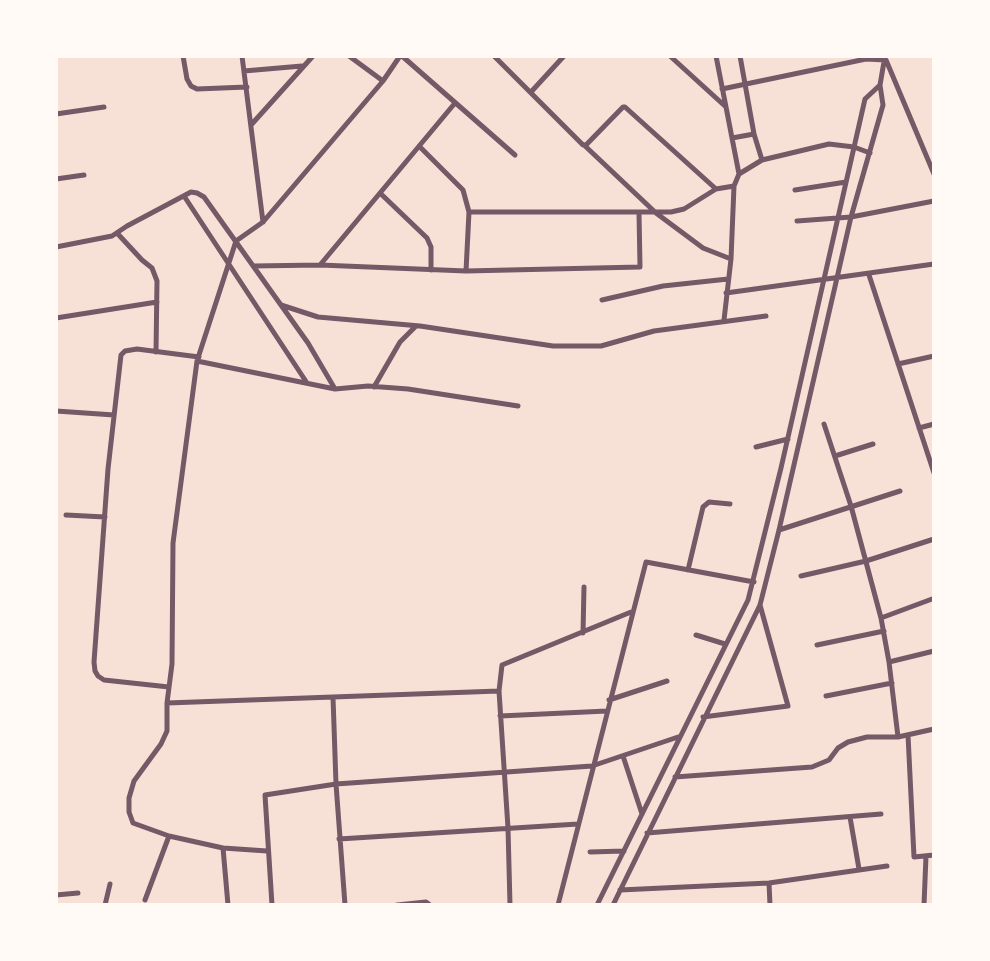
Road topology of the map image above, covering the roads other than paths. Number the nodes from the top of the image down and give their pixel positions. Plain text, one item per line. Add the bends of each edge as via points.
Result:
1 (183, 56) edge
2 (242, 56) edge
3 (313, 56) edge
4 (349, 56) edge
5 (401, 56) edge
6 (494, 56) edge
7 (564, 56) edge
8 (670, 56) edge
9 (716, 56) edge
10 (740, 56) edge
11 (885, 58) edge
12 (302, 66) junction
13 (244, 71) junction
14 (384, 81) junction
15 (745, 84) junction
16 (880, 86) junction
17 (247, 87) junction
18 (722, 89) junction
19 (531, 92) junction
20 (456, 103) junction
21 (104, 107) dead end
22 (726, 107) junction
23 (56, 114) edge
24 (251, 125) junction
25 (754, 134) junction
26 (732, 138) junction
27 (583, 145) junction
28 (419, 146) junction
29 (854, 147) junction
30 (870, 153) junction
31 (515, 155) dead end
32 (762, 160) junction
33 (739, 174) junction
34 (934, 174) edge
35 (84, 175) dead end
36 (56, 179) edge
37 (846, 182) junction
38 (734, 186) junction
39 (716, 189) junction
40 (795, 190) dead end
41 (380, 193) junction
42 (184, 196) junction
43 (934, 201) edge
44 (470, 212) junction
45 (639, 213) junction
46 (656, 213) junction
47 (838, 216) junction
48 (851, 217) junction
49 (797, 221) dead end
50 (263, 222) junction
51 (117, 233) junction
52 (236, 241) junction
53 (56, 247) edge
54 (730, 260) junction
55 (934, 264) edge
56 (320, 265) junction
57 (229, 266) junction
58 (252, 266) junction
59 (431, 270) junction
60 (466, 271) junction
61 (869, 275) junction
62 (728, 279) junction
63 (837, 279) junction
64 (824, 280) junction
65 (726, 293) junction
66 (602, 300) dead end
67 (157, 302) junction
68 (281, 305) junction
69 (766, 316) dead end
70 (56, 318) edge
71 (724, 320) junction
72 (416, 326) junction
73 (156, 352) junction
74 (934, 356) edge
75 (198, 359) junction
76 (898, 364) junction
77 (306, 383) junction
78 (374, 387) junction
79 (335, 389) junction
80 (518, 406) dead end
81 (56, 411) edge
82 (114, 415) junction
83 (824, 424) dead end
84 (934, 424) edge
85 (919, 428) junction
86 (788, 439) junction
87 (873, 444) dead end
88 (756, 447) dead end
89 (835, 456) junction
90 (934, 473) edge
91 (900, 491) dead end
92 (730, 504) dead end
93 (851, 506) junction
94 (66, 515) dead end
95 (105, 517) junction
96 (779, 530) junction
97 (934, 539) edge
98 (866, 561) junction
99 (688, 570) junction
100 (801, 576) dead end
101 (754, 582) junction
102 (584, 587) dead end
103 (932, 600) dead end
104 (760, 605) junction
105 (632, 612) junction
106 (881, 618) junction
107 (884, 631) junction
108 (583, 633) junction
109 (696, 635) dead end
110 (725, 644) junction
111 (817, 645) dead end
112 (934, 651) edge
113 (889, 662) junction
114 (667, 682) dead end
115 (892, 683) junction
116 (169, 687) junction
117 (498, 691) junction
118 (826, 696) dead end
119 (333, 697) junction
120 (609, 700) junction
121 (166, 703) junction
122 (607, 711) junction
123 (500, 716) junction
124 (703, 717) junction
125 (934, 729) edge
126 (908, 735) junction
127 (898, 736) junction
128 (678, 737) junction
129 (623, 756) junction
130 (592, 766) junction
131 (504, 773) junction
132 (675, 776) junction
133 (336, 784) junction
134 (642, 814) junction
135 (881, 814) dead end
136 (850, 816) junction
137 (578, 824) junction
138 (508, 828) junction
139 (647, 833) junction
140 (169, 836) junction
141 (339, 839) junction
142 (224, 848) junction
143 (267, 851) junction
144 (624, 851) junction
145 (590, 852) dead end
146 (934, 855) edge
147 (926, 856) junction
148 (887, 866) dead end
149 (859, 868) junction
150 (769, 883) junction
151 (110, 884) dead end
152 (620, 890) junction
153 (78, 893) dead end
154 (56, 895) edge
155 (145, 900) dead end
156 (105, 905) edge
157 (228, 905) edge
158 (272, 905) edge
159 (345, 905) edge
160 (397, 905) edge
161 (430, 905) edge
162 (510, 905) edge
163 (558, 905) edge
164 (597, 905) edge
165 (612, 905) edge
166 (770, 905) edge
167 (924, 905) edge

1 - 17 street via 187,78 196,89
2 - 13 street
3 - 12 street
4 - 14 street
5 - 14 street
5 - 20 street
6 - 19 street
7 - 19 street
8 - 22 street
9 - 18 street
10 - 15 street
11 - 15 street
11 - 16 street
11 - 34 street
12 - 13 street
12 - 24 street
13 - 17 street
14 - 50 street
15 - 18 street
15 - 25 street
16 - 29 street via 865,100
16 - 30 street via 882,105
17 - 24 street
18 - 22 street
19 - 27 street
20 - 28 street
20 - 31 street
21 - 23 street
22 - 26 street
24 - 50 street
25 - 26 street
25 - 32 street
26 - 33 street
27 - 39 street via 626,107
27 - 46 street
28 - 41 street
28 - 44 street via 457,182
29 - 30 street
29 - 32 street via 829,144
29 - 37 street
30 - 48 street
32 - 33 street
33 - 38 street
35 - 36 street
37 - 40 street
37 - 47 street
38 - 39 street
38 - 54 street
39 - 46 street via 684,209
41 - 56 street
41 - 59 street via 427,238 431,247
42 - 51 street
42 - 52 street via 191,192 204,196
42 - 57 street
43 - 48 street
44 - 45 street
44 - 60 street
45 - 46 street
45 - 60 street via 640,267
46 - 54 street via 703,248
47 - 48 street
47 - 49 street
47 - 64 street
48 - 63 street
50 - 52 street
51 - 53 street via 98,241
51 - 67 street via 152,268 157,282
52 - 57 street
52 - 58 street
54 - 62 street
55 - 61 street
56 - 58 street
56 - 59 street
57 - 75 street
57 - 77 street
58 - 68 street
59 - 60 street
61 - 63 street
61 - 76 street
62 - 65 street
62 - 66 street via 657,287
63 - 64 street
63 - 96 street
64 - 65 street
64 - 86 street
65 - 71 street
67 - 70 street
67 - 73 street
68 - 72 street via 318,317
68 - 79 street
69 - 71 street
71 - 72 street via 654,331 601,346 553,346
72 - 78 street via 400,342
73 - 75 street
73 - 82 street via 130,350 121,355
74 - 76 street
75 - 77 street
75 - 116 street via 174,543
76 - 85 street
77 - 79 street
78 - 79 street
78 - 80 street
81 - 82 street
82 - 95 street
83 - 89 street
84 - 85 street
85 - 90 street
86 - 88 street
86 - 101 street
87 - 89 street
89 - 93 street
91 - 93 street
92 - 99 street via 709,502 703,507
93 - 96 street
93 - 98 street
94 - 95 street
95 - 116 street via 95,671 104,680
96 - 104 street
97 - 98 street
98 - 100 street
98 - 106 street
99 - 101 street
99 - 105 street via 646,562
101 - 110 street
102 - 108 street
103 - 106 street
104 - 124 street
104 - 124 street via 788,706
105 - 108 street
105 - 120 street
106 - 107 street
107 - 111 street
107 - 113 street
108 - 117 street via 502,665
109 - 110 street
110 - 128 street
112 - 113 street
113 - 115 street
114 - 120 street
115 - 118 street
115 - 127 street
116 - 121 street
117 - 119 street
117 - 123 street
119 - 121 street
119 - 133 street
120 - 122 street
121 - 140 street via 167,731 139,773 129,798 129,812 133,823
122 - 123 street
122 - 130 street
123 - 131 street
124 - 132 street
125 - 126 street
126 - 127 street
126 - 147 street via 914,857
127 - 132 street via 867,737 848,742 838,748 829,760 812,767
128 - 129 street
128 - 134 street
129 - 130 street
129 - 134 street
130 - 131 street
130 - 137 street
131 - 133 street
131 - 138 street
132 - 139 street
133 - 141 street
133 - 143 street via 265,795
134 - 144 street
135 - 136 street
136 - 139 street
136 - 149 street
137 - 138 street
137 - 163 street
138 - 141 street
138 - 162 street
139 - 152 street
140 - 142 street
140 - 155 street
141 - 159 street
142 - 143 street
142 - 157 street
143 - 158 street
144 - 145 street
144 - 164 street
146 - 147 street
147 - 167 street
148 - 149 street
149 - 150 street
150 - 152 street
150 - 166 street
151 - 156 street
152 - 165 street
153 - 154 street
160 - 161 street via 426,902

